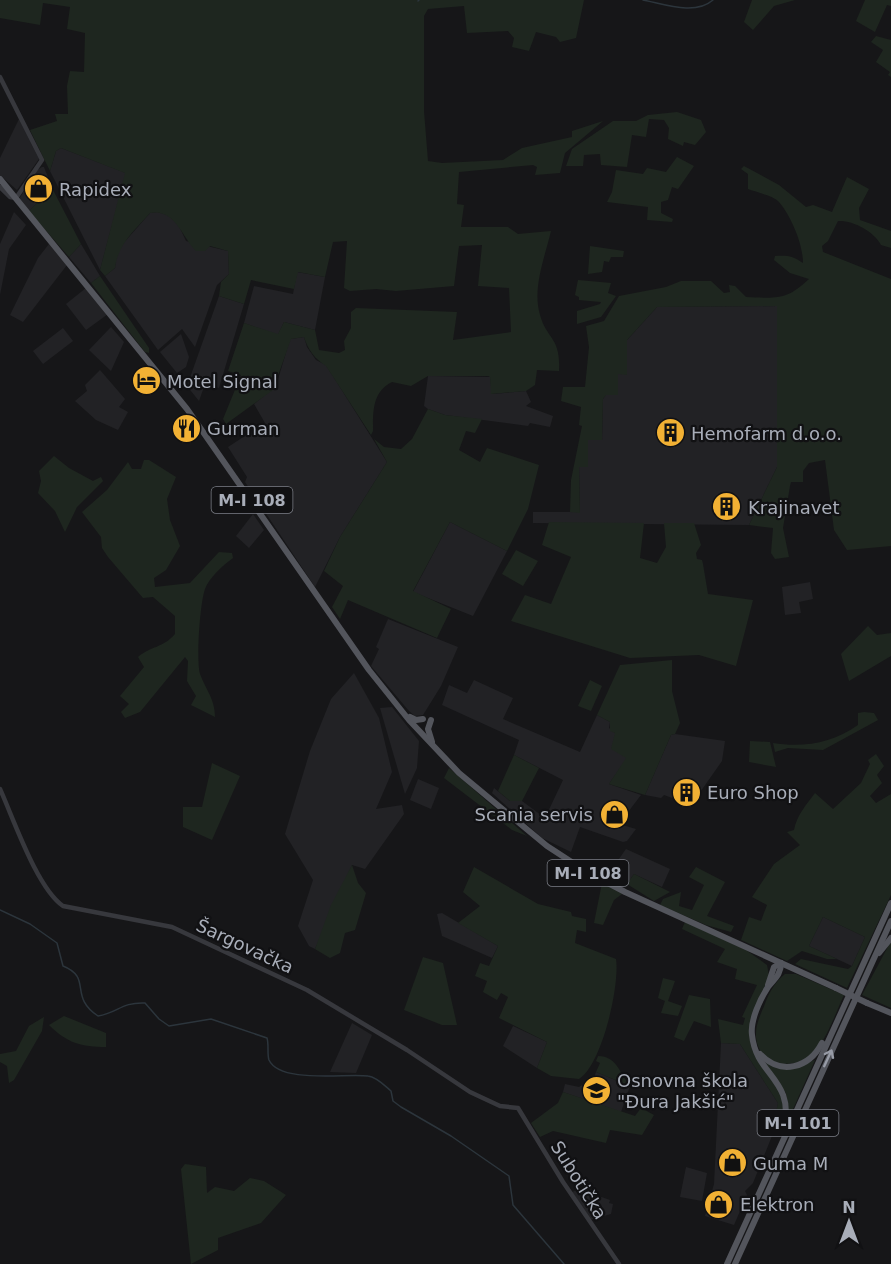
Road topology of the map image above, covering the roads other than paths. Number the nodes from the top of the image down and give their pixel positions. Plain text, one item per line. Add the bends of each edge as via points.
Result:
1 (0, 77) edge
2 (0, 179) edge
3 (0, 187) edge
4 (16, 198) junction
5 (402, 710) junction
6 (437, 750) junction
7 (0, 789) edge
8 (891, 903) edge
9 (891, 921) edge
10 (891, 938) edge
11 (760, 954) junction
12 (781, 963) junction
13 (798, 971) junction
14 (774, 975) junction
15 (863, 982) junction
16 (844, 1004) junction
17 (891, 1013) edge
18 (753, 1042) junction
19 (518, 1108) joint
20 (784, 1138) junction
21 (619, 1264) edge
22 (727, 1264) edge
23 (735, 1264) edge

1 - 4 street via 42,160
2 - 4 main road, M-I 108
3 - 4 street
4 - 5 main road, M-I 108 via 187,409 359,656
5 - 6 main road, M-I 108
5 - 6 main road via 413,719 427,720 428,734
6 - 11 main road, M-I 108 via 486,798 561,856 625,892
7 - 19 street, Šargovačka via 41,880 63,906 172,927 307,990 470,1092 500,1106
8 - 16 main road, M-I 101
9 - 15 main road, M-I 101
10 - 15 main road
11 - 12 main road, M-I 108
11 - 14 main road
12 - 13 main road, M-I 108
12 - 14 main road via 774,968
13 - 14 main road
13 - 17 main road, M-I 108, bridge
14 - 18 main road via 754,1017
23 -> 15 main road, M-I 101
16 - 18 main road via 818,1051 802,1065 789,1068 773,1064
16 - 20 main road, M-I 101
18 - 20 main road via 786,1097
19 - 21 street, Subotička
20 - 22 main road, M-I 101

